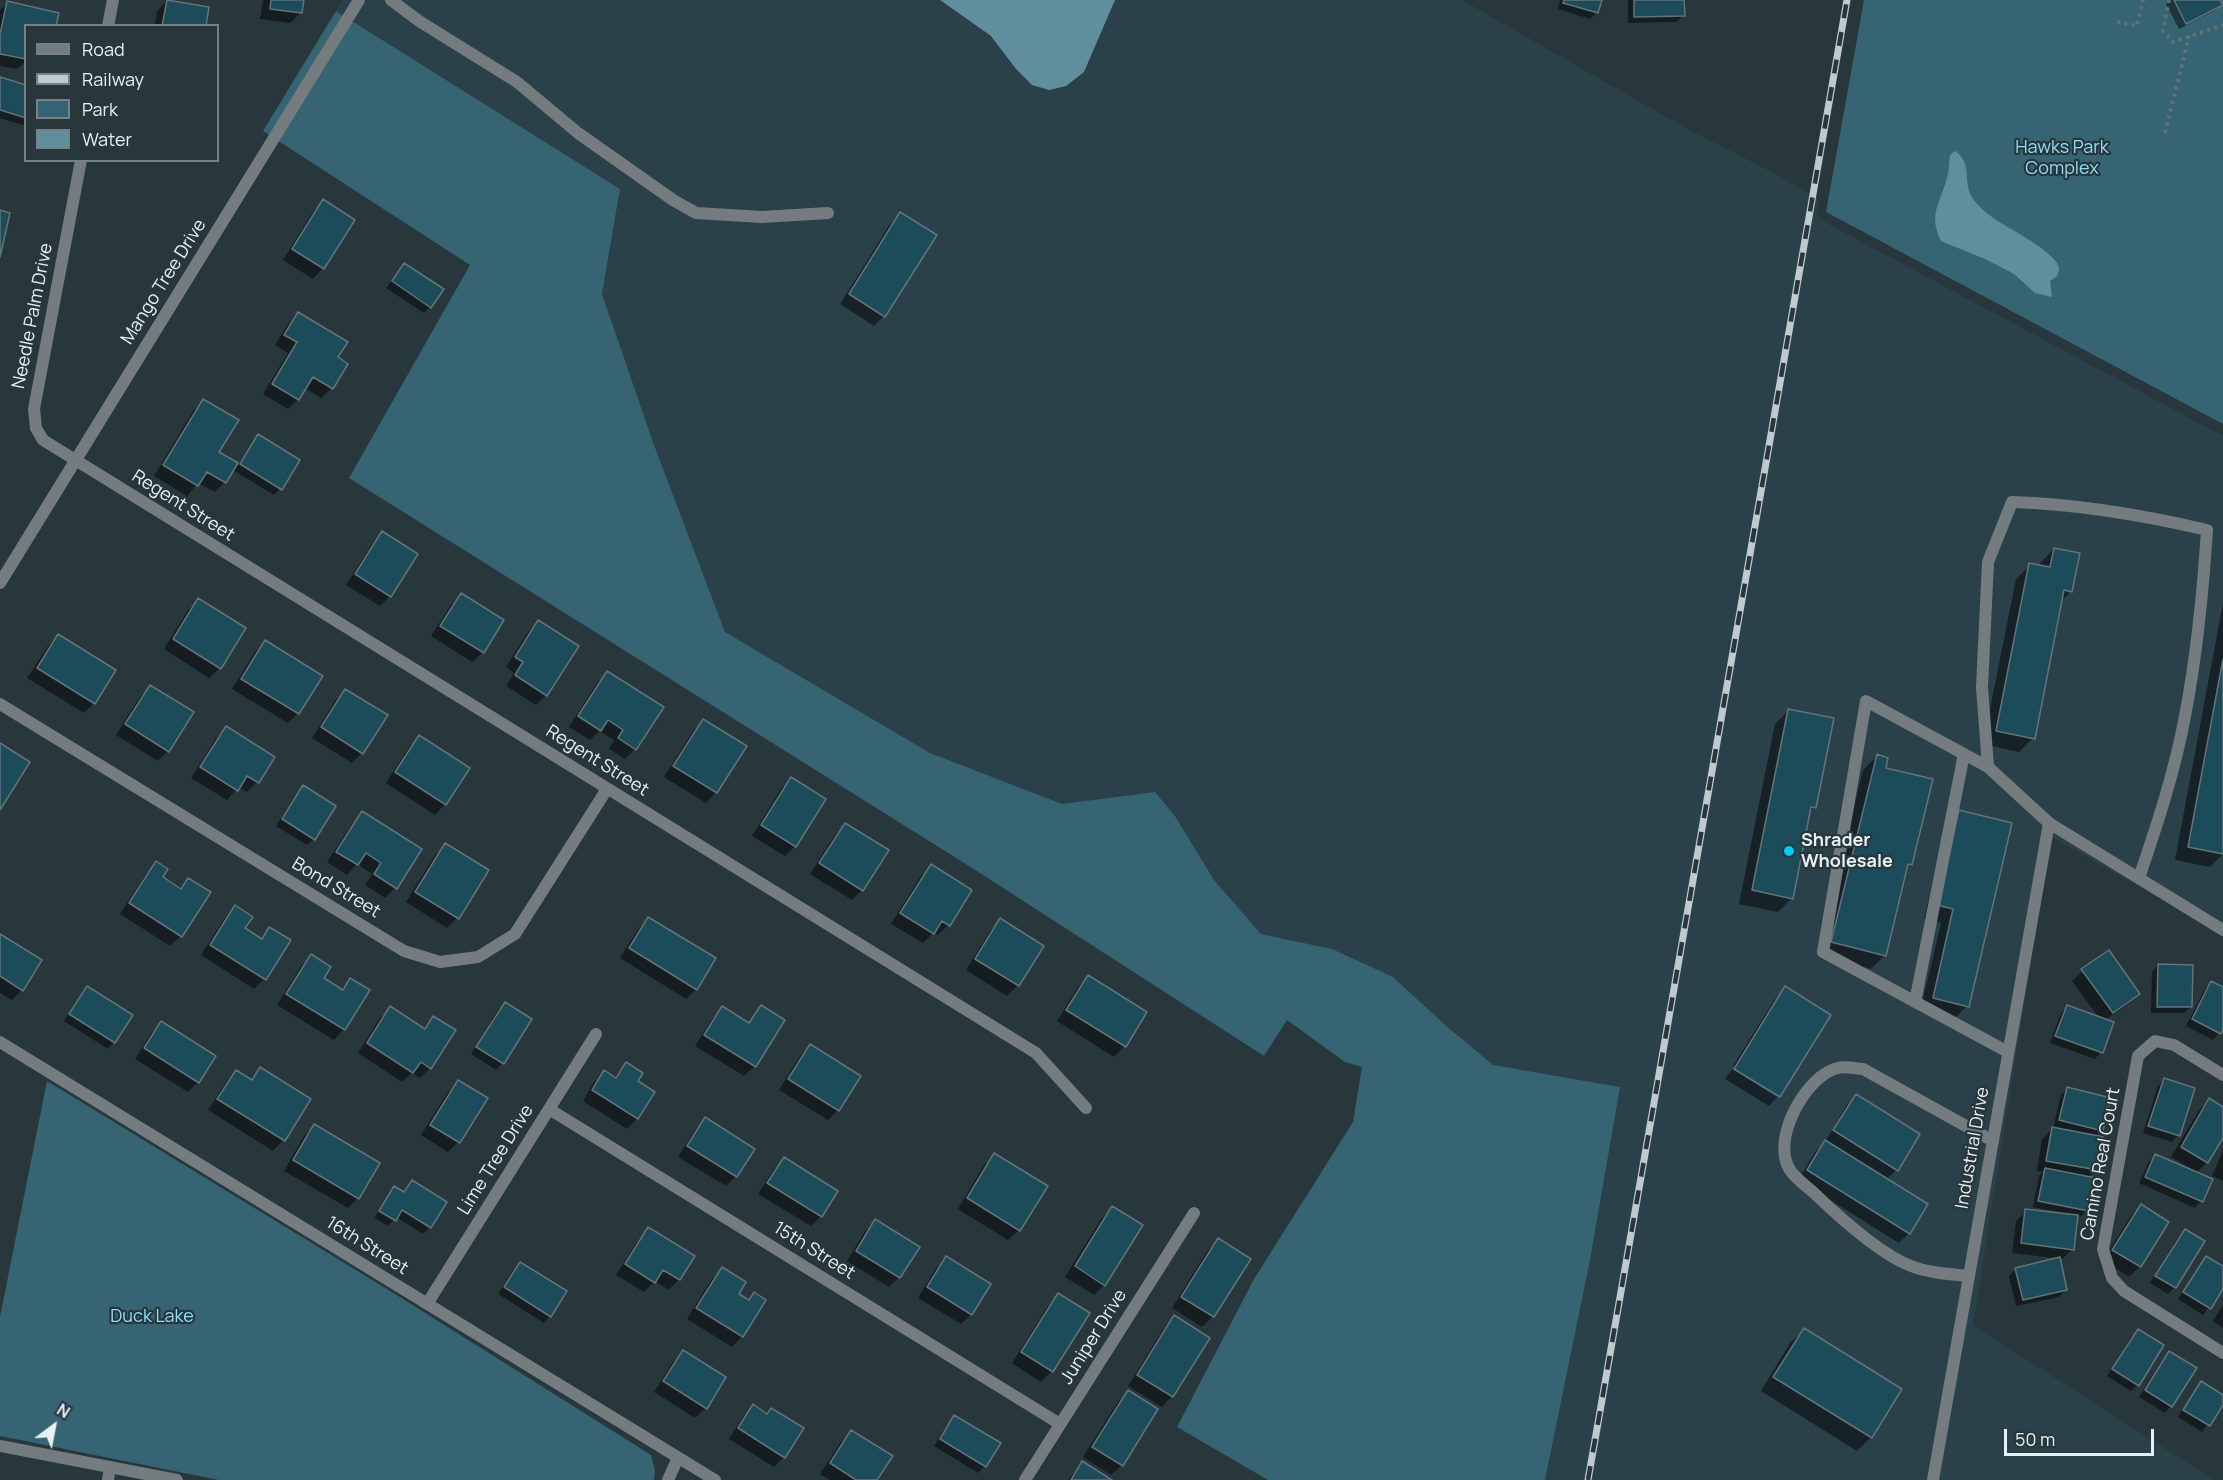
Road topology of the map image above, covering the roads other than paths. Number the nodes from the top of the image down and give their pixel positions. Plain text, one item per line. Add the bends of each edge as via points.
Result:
1 (113, 0) edge
2 (359, 0) edge
3 (391, 0) edge
4 (108, 24) edge
5 (81, 162) edge
6 (828, 213) dead end
7 (75, 461) junction
8 (0, 583) edge
9 (0, 704) edge
10 (1964, 754) junction
11 (1988, 767) junction
12 (608, 789) junction
13 (2049, 823) junction
14 (2139, 878) junction
15 (2223, 930) edge
16 (1915, 1002) junction
17 (596, 1034) dead end
18 (0, 1042) edge
19 (2008, 1053) junction
20 (2223, 1075) edge
21 (1086, 1108) dead end
22 (549, 1109) junction
23 (1992, 1141) junction
24 (1194, 1213) dead end
25 (1969, 1276) junction
26 (427, 1304) junction
27 (2223, 1353) edge
28 (1060, 1424) junction
29 (0, 1446) edge
30 (678, 1458) junction
31 (110, 1467) junction
32 (108, 1480) edge
33 (177, 1480) edge
34 (668, 1480) edge
35 (715, 1480) edge
36 (1025, 1480) edge
37 (1933, 1480) edge

1 - 4 street
2 - 7 street, Mango Tree Drive
3 - 6 street via 517,82 578,133 696,213 762,217
5 - 7 street, Needle Palm Drive via 34,409 36,428 43,440
7 - 8 street, Mango Tree Drive
7 - 12 street, Regent Street
9 - 12 street, Bond Street via 404,951 440,962 478,957 515,934
10 - 11 street
10 - 16 street
10 - 16 street via 1866,701 1823,952
11 - 13 street
11 - 14 street via 1982,687 1988,562 2012,502 2052,503 2150,517 2207,530 2202,604 2185,717
12 - 21 street, Regent Street via 1036,1053
13 - 14 street
13 - 19 street, Industrial Drive
14 - 15 street
16 - 19 street
17 - 22 street, Lime Tree Drive
18 - 26 street, 16th Street
19 - 23 street, Industrial Drive
20 - 27 street, Camino Real Court via 2174,1045 2155,1041 2138,1056 2103,1250 2112,1278 2124,1291
22 - 26 street, Lime Tree Drive
22 - 28 street, 15th Street
23 - 25 street, Industrial Drive
23 - 25 street via 1863,1069 1843,1066 1817,1079 1800,1100 1785,1134 1789,1169 1845,1222 1909,1265
24 - 28 street, Juniper Drive
25 - 37 street, Industrial Drive
26 - 30 street, 16th Street
28 - 36 street, Juniper Drive
29 - 31 street
30 - 34 street
30 - 35 street, 16th Street
31 - 32 street
31 - 33 street

